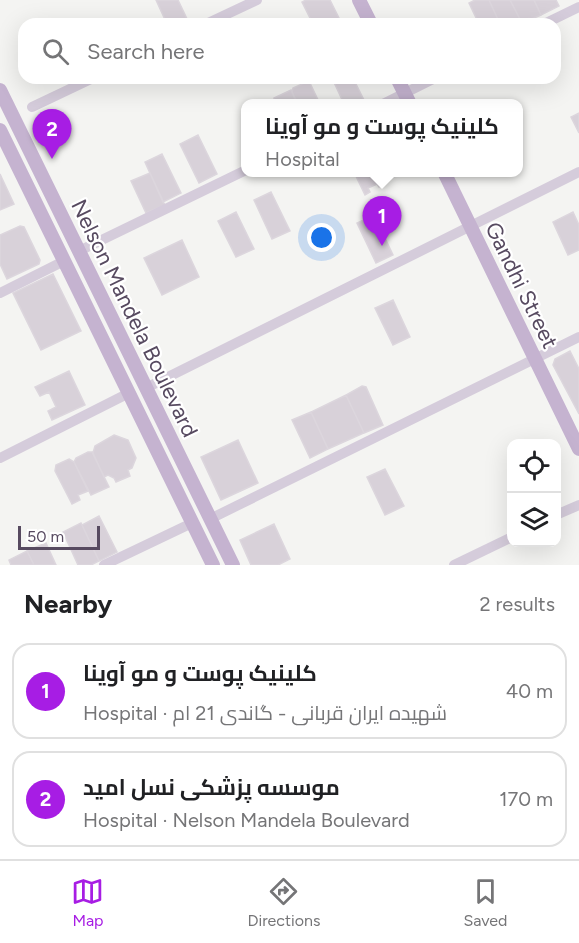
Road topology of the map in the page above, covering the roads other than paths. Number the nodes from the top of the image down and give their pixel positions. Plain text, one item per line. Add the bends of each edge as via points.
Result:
1 (257, 0) edge
2 (359, 0) edge
3 (579, 7) edge
4 (220, 18) edge
5 (368, 18) edge
6 (556, 18) edge
7 (80, 84) edge
8 (400, 84) edge
9 (427, 84) edge
10 (0, 90) edge
11 (407, 98) edge
12 (32, 107) dead end
13 (0, 130) edge
14 (241, 172) edge
15 (579, 172) edge
16 (446, 177) edge
17 (470, 227) junction
18 (79, 251) junction
19 (64, 261) junction
20 (0, 293) edge
21 (579, 338) edge
22 (535, 359) junction
23 (146, 388) junction
24 (129, 393) junction
25 (579, 449) edge
26 (0, 458) edge
27 (579, 504) edge
28 (561, 513) edge
29 (210, 519) junction
30 (192, 523) junction
31 (507, 539) edge
32 (104, 565) edge
33 (213, 565) edge
34 (232, 565) edge
35 (454, 565) edge

1 - 4 street
2 - 5 main road
3 - 6 street
7 - 12 street
8 - 11 main road
9 - 11 street
10 - 18 main road, Nelson Mandela Boulevard
13 - 19 main road, Nelson Mandela Boulevard
14 - 18 street
15 - 17 street
16 - 17 main road, Gandhi Street
17 - 22 main road, Gandhi Street
17 - 23 street
18 - 23 main road, Nelson Mandela Boulevard
19 - 20 street
19 - 24 main road, Nelson Mandela Boulevard
21 - 22 street
22 - 25 main road, Gandhi Street
22 - 29 street
23 - 29 main road, Nelson Mandela Boulevard
24 - 26 street
24 - 30 main road, Nelson Mandela Boulevard
27 - 28 street
29 - 34 main road, Nelson Mandela Boulevard
30 - 32 street
30 - 33 main road, Nelson Mandela Boulevard
31 - 35 street

